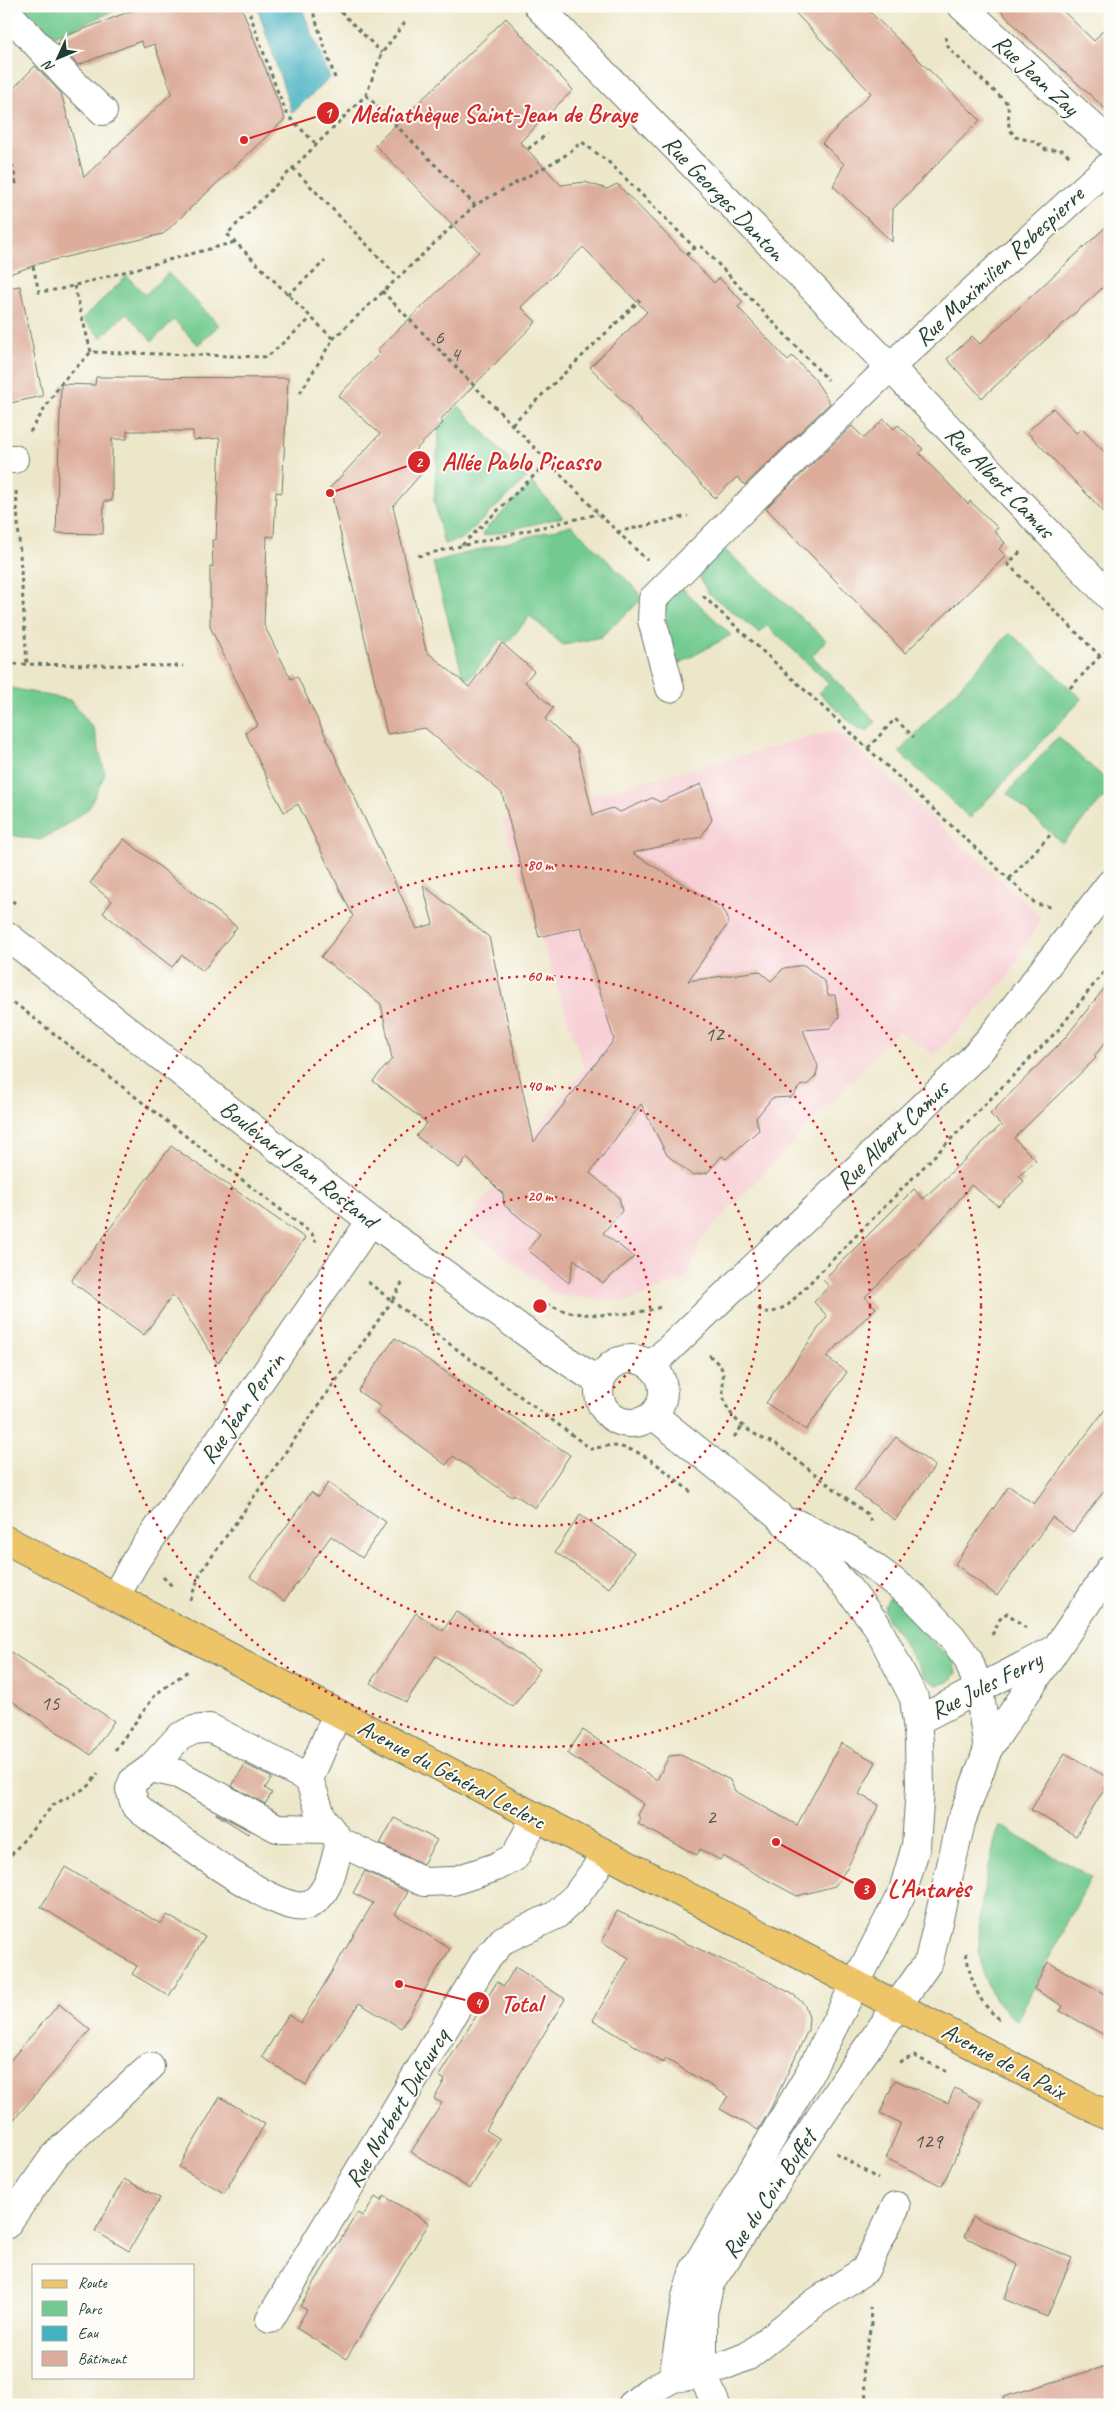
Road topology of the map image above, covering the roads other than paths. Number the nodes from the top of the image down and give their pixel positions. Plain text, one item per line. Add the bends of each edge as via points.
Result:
1 (538, 6) edge
2 (962, 6) edge
3 (6, 11) edge
4 (103, 111) dead end
5 (1110, 143) edge
6 (1110, 165) edge
7 (890, 367) junction
8 (1110, 597) edge
9 (670, 688) dead end
10 (1110, 884) edge
11 (6, 935) edge
12 (371, 1221) junction
13 (651, 1366) junction
14 (599, 1382) junction
15 (653, 1415) junction
16 (777, 1514) junction
17 (6, 1540) edge
18 (1110, 1569) edge
19 (115, 1597) junction
20 (1056, 1649) junction
21 (979, 1688) junction
22 (337, 1714) junction
23 (917, 1721) junction
24 (988, 1749) junction
25 (151, 1768) junction
26 (310, 1779) junction
27 (535, 1818) junction
28 (335, 1835) junction
29 (604, 1854) junction
30 (856, 1982) junction
31 (899, 2005) junction
32 (150, 2067) dead end
33 (1110, 2117) edge
34 (896, 2206) road end
35 (6, 2225) edge
36 (270, 2319) dead end
37 (703, 2374) junction
38 (673, 2378) junction
39 (632, 2405) edge
40 (716, 2405) edge

1 - 7 street, Rue Georges Danton
2 - 5 street, Rue Jean Zay
3 - 4 street
6 - 7 street, Rue Maximilien Robespierre
7 - 8 street, Rue Albert Camus
7 - 9 street, Rue Maximilien Robespierre via 653,599 652,620
10 - 13 street, Rue Albert Camus via 972,1058
11 - 12 street, Boulevard Jean Rostand
12 - 14 street, Boulevard Jean Rostand
12 - 19 street, Rue Jean Perrin via 136,1560
13 - 14 street via 632,1358 620,1360 611,1365
13 - 15 street via 663,1385 660,1406
14 - 15 street via 600,1403 614,1419 634,1424
15 - 16 street
16 - 21 street via 854,1552 914,1597 968,1659
16 - 23 street via 847,1587 876,1624 914,1698
17 - 19 main road, Avenue du Général Leclerc
18 - 20 street, Rue Jules Ferry
19 - 22 main road, Avenue du Général Leclerc
20 - 21 street, Rue Jules Ferry
20 - 24 street, Rue Jules Ferry
21 - 23 street, Rue Jules Ferry
21 - 24 street
22 - 26 street
22 - 27 main road, Avenue du Général Leclerc
23 - 30 street via 920,1788 916,1846 902,1891
24 - 31 street via 962,1822 929,1961
25 - 26 street via 179,1737 194,1730 210,1728
25 - 28 street via 178,1774 277,1828
25 - 28 street via 133,1781 130,1789 135,1805 211,1862 294,1907 305,1906 317,1898 328,1883
26 - 28 street via 322,1818
27 - 28 street via 515,1856 496,1868 453,1881 424,1882
27 - 29 main road, Avenue du Général Leclerc
29 - 30 main road, Avenue du Général Leclerc
29 - 36 street, Rue Norbert Dufourcq via 576,1896 556,1915 503,1940 485,1961
30 - 31 main road, Avenue du Général Leclerc
30 - 38 street, Rue du Coin Buffet via 807,2078 694,2270 684,2305
31 - 33 main road, Avenue de la Paix
31 - 37 street, Rue du Coin Buffet via 853,2068 710,2283 703,2313
32 - 35 street via 55,2155
34 - 37 street via 866,2270 816,2302 748,2356
37 - 38 street
37 - 40 street
38 - 39 street

